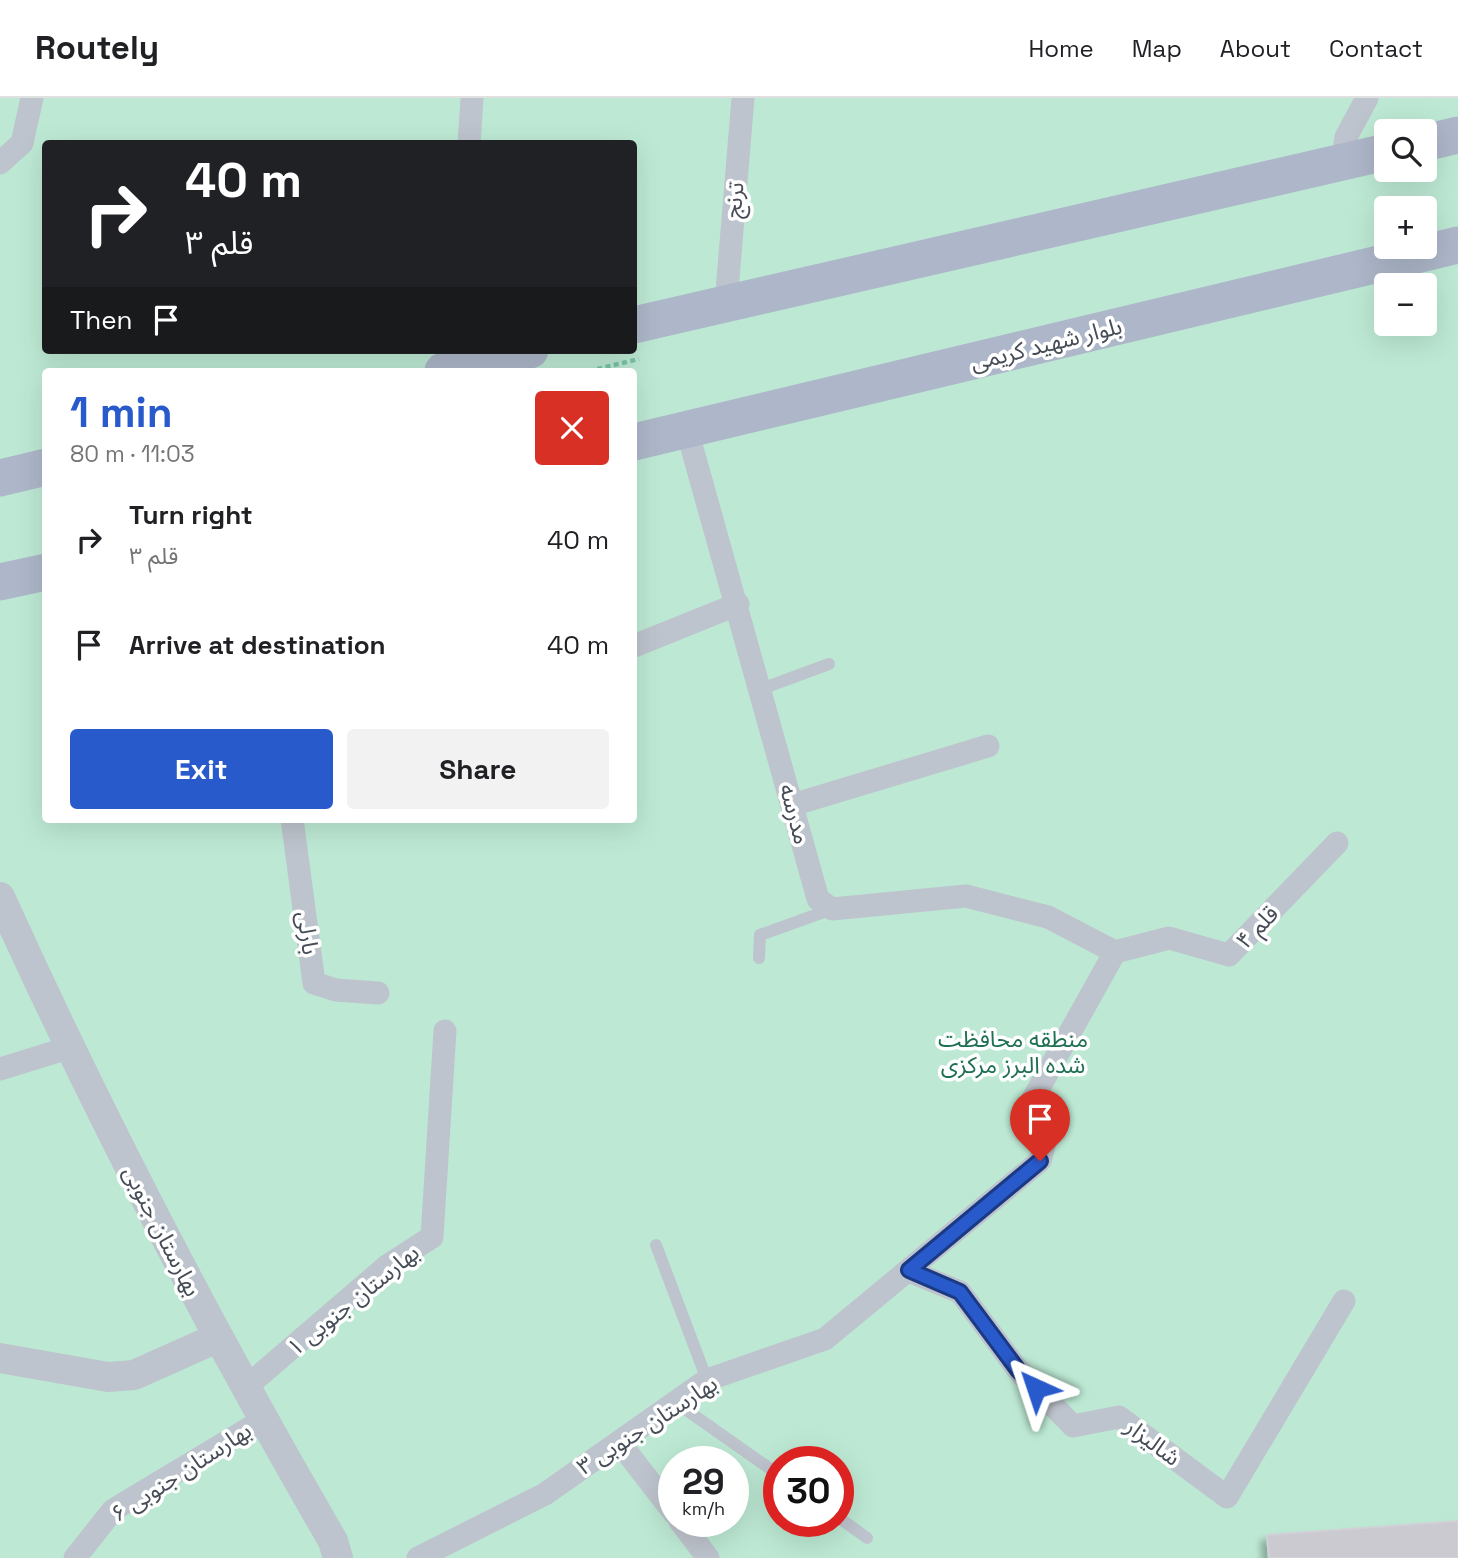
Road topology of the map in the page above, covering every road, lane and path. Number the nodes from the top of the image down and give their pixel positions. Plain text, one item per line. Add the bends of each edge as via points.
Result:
1 (32, 98) edge
2 (472, 98) edge
3 (743, 98) edge
4 (1367, 98) edge
5 (1458, 135) edge
6 (469, 140) edge
7 (1437, 140) edge
8 (1374, 155) edge
9 (0, 163) edge
10 (1342, 163) junction
11 (1458, 245) edge
12 (726, 303) junction
13 (637, 324) edge
14 (505, 354) edge
15 (449, 363) edge
16 (687, 430) junction
17 (637, 441) edge
18 (42, 468) edge
19 (42, 475) edge
20 (0, 478) edge
21 (42, 573) edge
22 (0, 582) edge
23 (738, 604) junction
24 (637, 645) edge
25 (829, 664) dead end
26 (761, 689) junction
27 (988, 747) dead end
28 (792, 805) junction
29 (293, 823) edge
30 (1337, 843) dead end
31 (0, 897) edge
32 (832, 909) junction
33 (1115, 951) junction
34 (759, 958) dead end
35 (378, 993) dead end
36 (445, 1031) dead end
37 (68, 1048) junction
38 (0, 1069) edge
39 (656, 1245) dead end
40 (909, 1270) junction
41 (1344, 1301) dead end
42 (216, 1338) junction
43 (0, 1358) edge
44 (707, 1380) junction
45 (245, 1388) junction
46 (675, 1402) junction
47 (263, 1420) junction
48 (619, 1442) junction
49 (763, 1464) edge
50 (658, 1492) edge
51 (854, 1529) edge
52 (692, 1537) edge
53 (867, 1538) dead end
54 (75, 1558) edge
55 (338, 1558) edge
56 (418, 1558) edge
57 (708, 1558) edge

1 - 9 street via 22,142
2 - 6 street
3 - 12 street, ترنج
4 - 10 street via 1346,137
5 - 7 main road
8 - 10 main road
10 - 12 main road
11 - 16 main road, بلوار شهید کریمی
12 - 13 main road
14 - 15 main road
16 - 17 main road, بلوار شهید کریمی
16 - 23 street, مدرسه
18 - 20 main road
19 - 20 main road
21 - 22 main road
23 - 24 street
23 - 26 street, مدرسه
25 - 26 lane
26 - 28 street, مدرسه
27 - 28 street
28 - 32 street, مدرسه via 818,899
29 - 35 street, بارلی via 314,983
30 - 33 street, قلم ۴ via 1229,955 1169,938
31 - 37 street, بهارستان جنوبی
32 - 33 street via 965,896 1048,917
32 - 34 lane via 760,934
33 - 40 street, بهارستان جنوبی ۳ via 1030,1104 1046,1138 1040,1161
36 - 45 street, بهارستان جنوبی ۱ via 432,1237 387,1266
37 - 38 street
37 - 42 street, بهارستان جنوبی
39 - 44 lane
40 - 41 street, شالیزار via 960,1292 1018,1370 1073,1426 1119,1417 1227,1497
40 - 44 street, بهارستان جنوبی ۳ via 825,1339
42 - 43 street via 134,1374 108,1377
42 - 45 street, بهارستان جنوبی
44 - 46 street, بهارستان جنوبی ۳
45 - 47 street, بهارستان جنوبی
46 - 48 street, بهارستان جنوبی ۳
46 - 49 lane
47 - 54 street, بهارستان جنوبی ۶ via 113,1510
47 - 55 street, بهارستان جنوبی via 333,1541
48 - 50 street
48 - 56 street, بهارستان جنوبی ۳ via 545,1494
51 - 53 lane
52 - 57 street

